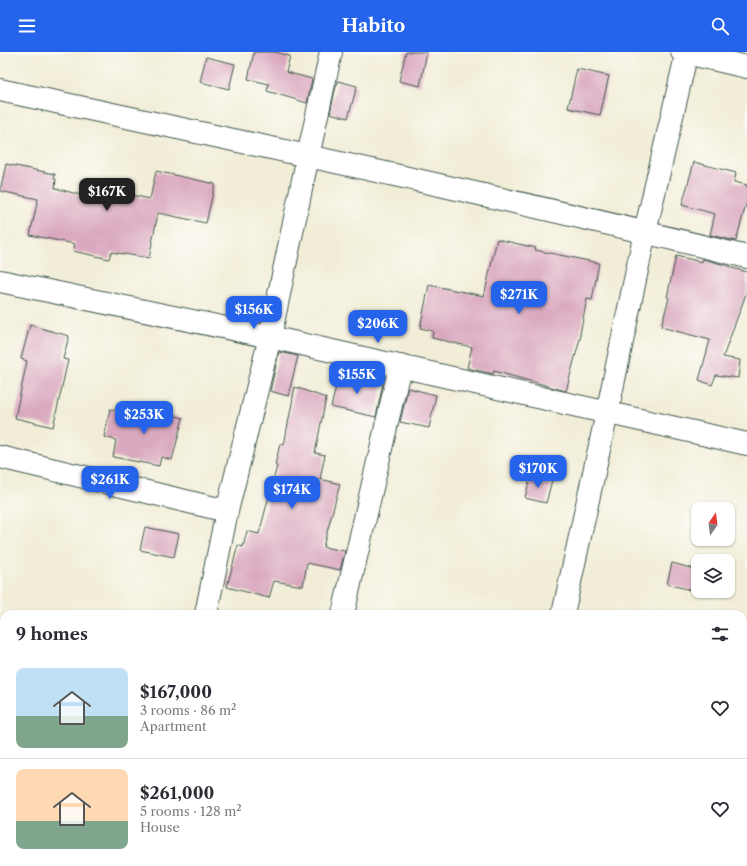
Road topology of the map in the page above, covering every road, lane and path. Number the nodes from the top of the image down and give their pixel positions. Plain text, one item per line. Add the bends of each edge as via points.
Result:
1 (331, 52) edge
2 (685, 52) edge
3 (747, 67) edge
4 (0, 90) edge
5 (308, 156) junction
6 (645, 232) junction
7 (747, 256) edge
8 (0, 281) edge
9 (270, 337) junction
10 (400, 366) junction
11 (607, 413) junction
12 (747, 444) edge
13 (0, 457) edge
14 (227, 510) junction
15 (207, 610) edge
16 (344, 610) edge
17 (564, 610) edge

1 - 5 street
2 - 3 street
2 - 6 street
4 - 5 street
5 - 6 street
5 - 9 street
6 - 7 street
6 - 11 street
8 - 9 street
9 - 10 street
9 - 14 street
10 - 11 street
10 - 16 street
11 - 12 street
11 - 17 street
13 - 14 street
14 - 15 street

